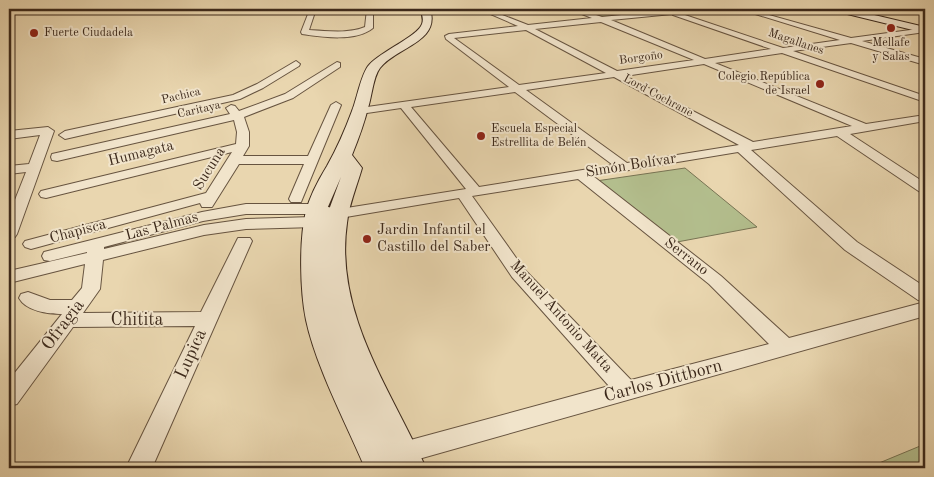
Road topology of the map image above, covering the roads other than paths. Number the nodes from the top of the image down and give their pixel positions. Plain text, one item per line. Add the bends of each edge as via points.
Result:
1 (110, 9) edge
2 (313, 9) edge
3 (370, 9) edge
4 (425, 9) edge
5 (482, 9) edge
6 (572, 9) edge
7 (659, 9) edge
8 (696, 9) edge
9 (742, 9) edge
10 (838, 9) edge
11 (9, 10) edge
12 (669, 12) junction
13 (909, 15) dead end
14 (601, 19) junction
15 (925, 22) edge
16 (526, 27) junction
17 (925, 30) edge
18 (853, 41) junction
19 (784, 50) junction
20 (705, 62) junction
21 (925, 62) edge
22 (296, 64) dead end
23 (337, 65) dead end
24 (617, 74) junction
25 (517, 89) junction
26 (925, 99) edge
27 (223, 100) junction
28 (336, 105) dead end
29 (404, 105) junction
30 (360, 111) junction
31 (238, 115) junction
32 (925, 118) edge
33 (866, 128) junction
34 (839, 132) junction
35 (9, 135) edge
36 (65, 136) dead end
37 (242, 146) junction
38 (746, 147) junction
39 (57, 157) dead end
40 (236, 160) junction
41 (313, 160) junction
42 (35, 167) junction
43 (624, 167) junction
44 (9, 170) edge
45 (581, 174) junction
46 (925, 189) edge
47 (469, 192) junction
48 (46, 194) dead end
49 (211, 196) junction
50 (316, 211) junction
51 (14, 212) edge
52 (203, 223) junction
53 (9, 234) edge
54 (244, 241) dead end
55 (31, 244) dead end
56 (96, 251) junction
57 (9, 267) edge
58 (9, 278) edge
59 (925, 296) edge
60 (28, 298) dead end
61 (925, 309) edge
62 (72, 314) junction
63 (207, 319) junction
64 (785, 347) junction
65 (627, 390) junction
66 (9, 397) edge
67 (397, 463) edge
68 (139, 468) edge

1 - 11 street
2 - 3 street via 306,32 346,34 369,28
4 - 30 main road via 428,18 424,30 373,68
5 - 16 street, Lord Cochrane
6 - 14 street
7 - 12 street, Magallanes
8 - 12 street
9 - 18 street
10 - 17 main road
12 - 14 street
12 - 19 street, Magallanes
13 - 15 main road
14 - 16 street
14 - 20 street
16 - 24 street, Lord Cochrane
16 - 25 street via 449,37
17 - 18 street, Borgoño
18 - 19 street, Borgoño
18 - 21 street
19 - 20 street, Borgoño
19 - 26 street, Magallanes
20 - 24 street, Borgoño
20 - 33 street
22 - 27 street, Pachica via 260,86
23 - 31 street, Caritaya via 289,96
24 - 25 street, Borgoño
24 - 38 street, Lord Cochrane
25 - 29 street, Borgoño
25 - 43 street
27 - 31 street
27 - 36 street, Pachica
28 - 41 street
29 - 30 street, Borgoño
29 - 47 street, Manuel Antonio Matta
30 - 50 main road via 343,156
31 - 37 street, Sucuna via 243,133
31 - 39 street, Caritaya
32 - 33 street, Simón Bolívar
33 - 34 street, Simón Bolívar
34 - 38 street, Simón Bolívar
34 - 46 street
35 - 42 street via 48,131
37 - 40 street, Sucuna
37 - 48 street, Humagata
38 - 43 street, Simón Bolívar
38 - 59 street, Lord Cochrane via 851,246
40 - 41 street
40 - 49 street, Sucuna
41 - 50 street
42 - 44 street
42 - 51 street
43 - 45 street, Simón Bolívar
45 - 47 street, Simón Bolívar
45 - 64 street, Serrano via 715,280
47 - 50 street, Simón Bolívar
47 - 65 street, Manuel Antonio Matta via 518,273
49 - 52 street, Sucuna
49 - 55 street, Chapisca
50 - 52 street, Las Palmas via 246,209
50 - 67 main road via 314,270 320,320 334,361
51 - 53 street
52 - 56 street, Las Palmas
54 - 63 street, Lupica
56 - 57 street, Las Palmas
56 - 58 street, Las Palmas
56 - 62 street, Ofragia via 91,289
60 - 62 street, Chitita
61 - 64 street, Carlos Dittborn
62 - 63 street, Chitita
62 - 66 street, Ofragia
63 - 68 street, Lupica
64 - 65 street, Carlos Dittborn
65 - 67 street, Carlos Dittborn

